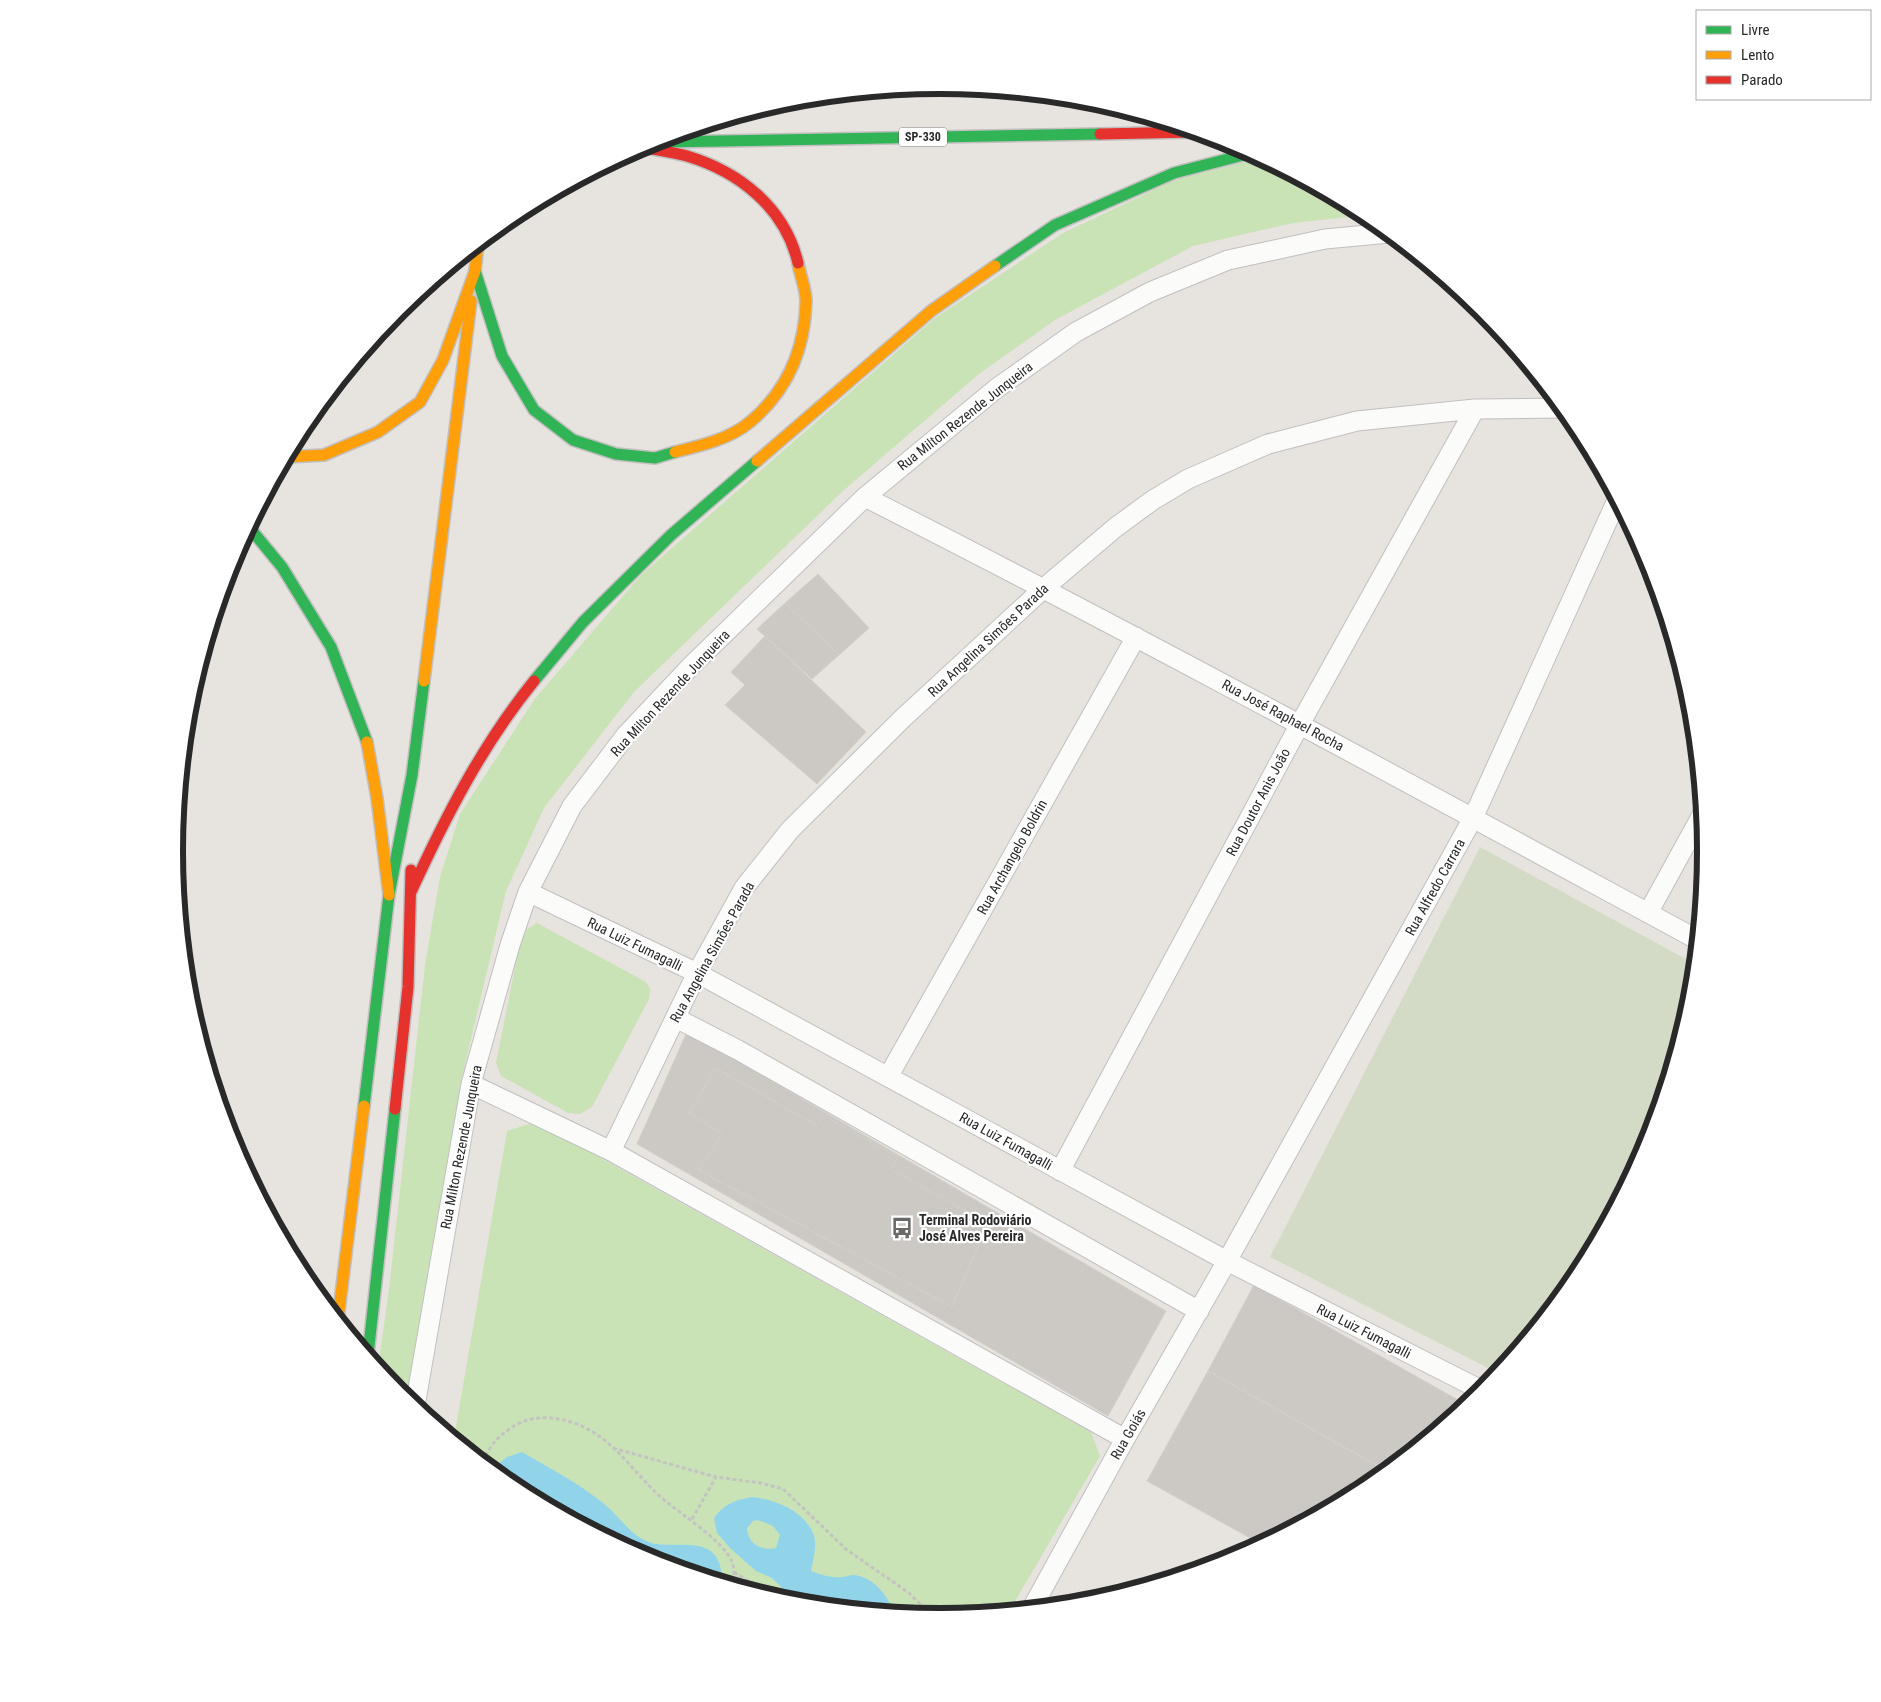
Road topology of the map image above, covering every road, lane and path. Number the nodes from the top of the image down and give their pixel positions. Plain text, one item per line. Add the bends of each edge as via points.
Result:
1 (1178, 132) edge
2 (677, 142) edge
3 (656, 149) edge
4 (1239, 155) edge
5 (1379, 234) edge
6 (477, 252) edge
7 (475, 271) junction
8 (1554, 408) edge
9 (1475, 409) junction
10 (295, 457) edge
11 (865, 497) junction
12 (1614, 506) edge
13 (253, 533) edge
14 (1044, 588) junction
15 (1136, 637) junction
16 (1300, 724) junction
17 (412, 774) junction
18 (1473, 818) junction
19 (1697, 824) edge
20 (411, 843) dead end
21 (411, 863) dead end
22 (411, 892) junction
23 (528, 892) junction
24 (389, 895) junction
25 (1648, 913) junction
26 (1692, 937) edge
27 (697, 973) junction
28 (676, 1018) junction
29 (888, 1077) junction
30 (471, 1084) junction
31 (611, 1151) junction
32 (1060, 1171) junction
33 (1227, 1262) junction
34 (339, 1311) edge
35 (1199, 1311) junction
36 (369, 1347) edge
37 (1475, 1387) edge
38 (417, 1397) edge
39 (1125, 1439) junction
40 (613, 1448) junction
41 (486, 1456) edge
42 (716, 1477) junction
43 (692, 1519) junction
44 (733, 1572) junction
45 (732, 1578) edge
46 (751, 1584) edge
47 (1035, 1602) edge
48 (924, 1608) edge

1 - 2 main road, SP-330
3 - 7 main road via 686,156 731,174 768,203 793,244 806,298 801,347 782,387 749,423 713,442 655,458 616,454 573,440 534,410 502,356
4 - 22 main road via 1174,173 1055,225 931,310 671,535 583,622 527,690 472,770
5 - 11 street, Rua Milton Rezende Junqueira via 1324,239 1228,260 1150,292 1076,332 997,388
6 - 7 main road
7 - 10 main road via 443,360 420,402 378,432 324,455
7 - 17 main road
8 - 9 street, Rua Angelina Simões Parada
9 - 14 street, Rua Angelina Simões Parada via 1358,421 1268,444 1224,461 1153,500
9 - 16 street, Rua Doutor Anis João
11 - 14 street, Rua José Raphael Rocha
11 - 23 street, Rua Milton Rezende Junqueira via 692,665 626,735 572,806
12 - 18 street, Rua Alfredo Carrara
13 - 24 main road via 282,567 331,647 365,733
14 - 15 street, Rua José Raphael Rocha
14 - 27 street, Rua Angelina Simões Parada via 903,718 790,830 744,888
15 - 16 street, Rua José Raphael Rocha
15 - 29 street, Rua Archangelo Boldrin
16 - 18 street, Rua José Raphael Rocha
16 - 32 street, Rua Doutor Anis João
17 - 20 main road
17 - 24 main road
18 - 25 street, Rua José Raphael Rocha
18 - 33 street, Rua Alfredo Carrara
19 - 25 street
21 - 22 main road
22 - 36 main road via 408,987
23 - 27 street, Rua Luiz Fumagalli
23 - 30 street, Rua Milton Rezende Junqueira
24 - 34 main road
25 - 26 street, Rua José Raphael Rocha
27 - 28 street, Rua Angelina Simões Parada
27 - 29 street, Rua Luiz Fumagalli
28 - 31 street, Rua Angelina Simões Parada
28 - 35 street
29 - 32 street, Rua Luiz Fumagalli
30 - 31 street
30 - 38 street, Rua Milton Rezende Junqueira
31 - 39 street
32 - 33 street, Rua Luiz Fumagalli
33 - 35 street, Rua Goiás
33 - 37 street, Rua Luiz Fumagalli
35 - 39 street, Rua Goiás
39 - 47 street, Rua Goiás
40 - 41 path via 575,1423 549,1417 523,1421 503,1433
40 - 42 path
40 - 43 path via 641,1479
42 - 43 path
42 - 48 path via 783,1489 847,1550 909,1593
43 - 44 path via 732,1562
44 - 45 path
44 - 46 path

